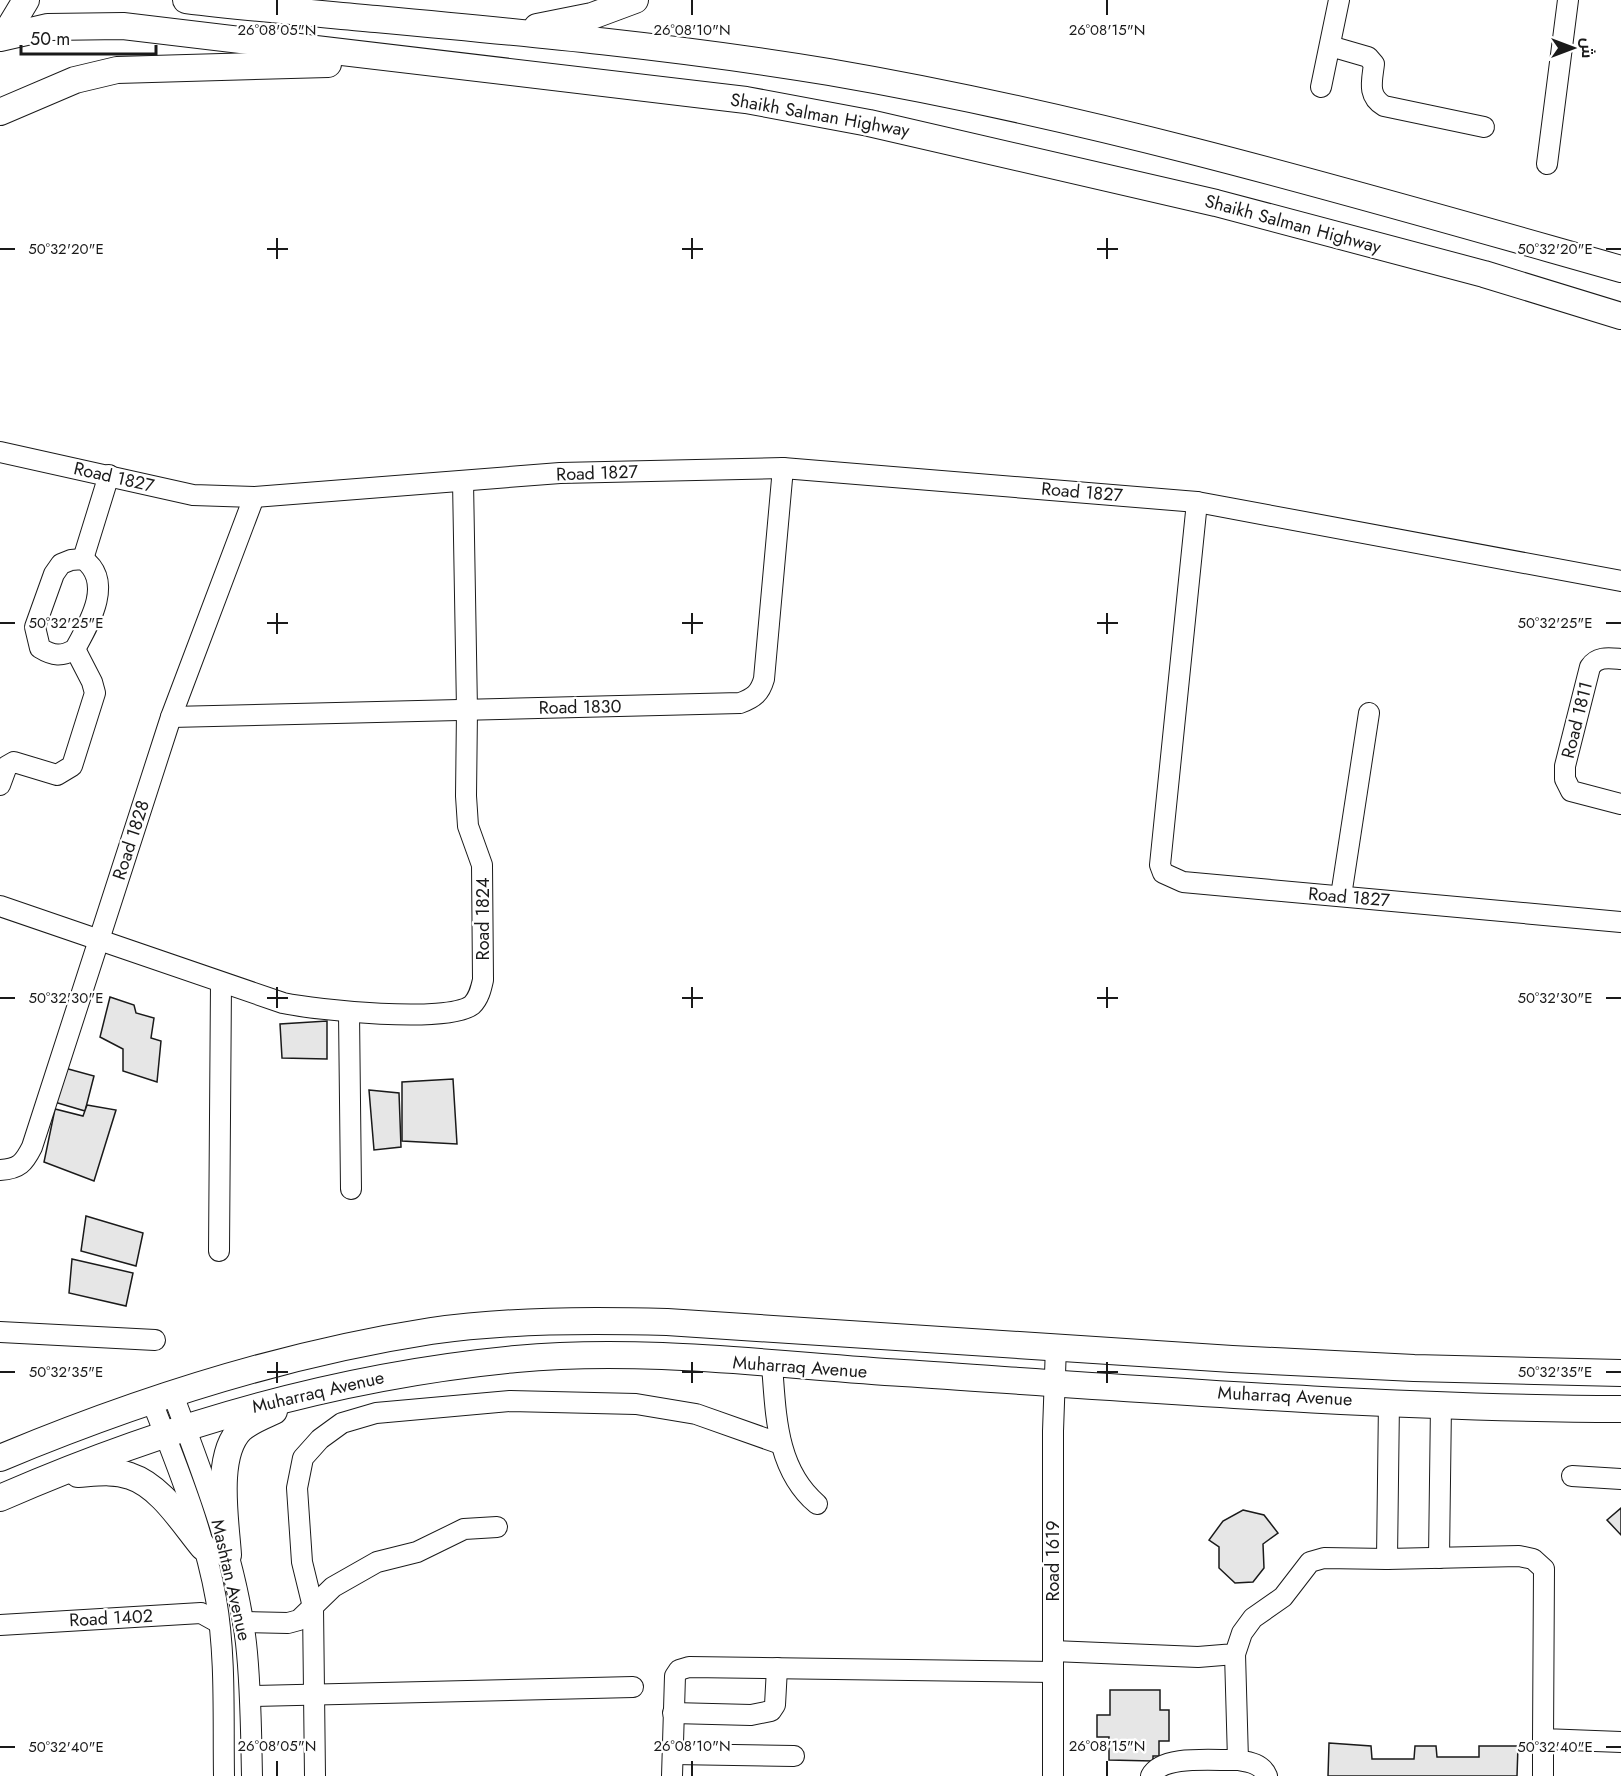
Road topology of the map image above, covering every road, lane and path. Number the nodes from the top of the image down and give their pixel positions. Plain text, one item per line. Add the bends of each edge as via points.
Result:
1 (26, 0) edge
2 (635, 0) edge
3 (1339, 0) edge
4 (1568, 0) edge
5 (194, 1) edge
6 (508, 31) junction
7 (0, 38) edge
8 (1330, 46) junction
9 (413, 62) junction
10 (1322, 87) dead end
11 (0, 112) edge
12 (1484, 127) dead end
13 (1547, 164) dead end
14 (1621, 269) edge
15 (1621, 316) edge
16 (0, 452) edge
17 (783, 468) junction
18 (109, 475) junction
19 (463, 481) junction
20 (254, 496) junction
21 (1197, 502) junction
22 (83, 559) junction
23 (1621, 581) edge
24 (75, 649) junction
25 (1621, 659) edge
26 (467, 710) junction
27 (1369, 713) dead end
28 (171, 717) junction
29 (0, 785) edge
30 (1621, 804) edge
31 (1341, 896) junction
32 (0, 906) edge
33 (1621, 922) edge
34 (98, 940) junction
35 (221, 983) junction
36 (349, 1013) junction
37 (0, 1170) edge
38 (351, 1189) dead end
39 (219, 1251) dead end
40 (0, 1332) edge
41 (156, 1340) dead end
42 (1056, 1346) junction
43 (772, 1365) junction
44 (1414, 1368) junction
45 (1621, 1373) edge
46 (1055, 1383) junction
47 (322, 1389) junction
48 (161, 1396) junction
49 (1400, 1402) junction
50 (1441, 1404) junction
51 (1621, 1409) edge
52 (174, 1430) junction
53 (781, 1444) junction
54 (0, 1458) edge
55 (51, 1476) junction
56 (1572, 1476) dead end
57 (1621, 1479) edge
58 (0, 1498) edge
59 (818, 1504) dead end
60 (497, 1527) dead end
61 (203, 1547) junction
62 (228, 1556) junction
63 (1439, 1558) junction
64 (1388, 1560) junction
65 (313, 1607) junction
66 (243, 1622) junction
67 (219, 1623) junction
68 (0, 1625) edge
69 (1053, 1652) junction
70 (1235, 1654) junction
71 (222, 1662) junction
72 (248, 1668) junction
73 (777, 1668) junction
74 (1053, 1672) junction
75 (633, 1687) dead end
76 (316, 1695) junction
77 (250, 1696) junction
78 (673, 1713) junction
79 (1543, 1738) junction
80 (1621, 1742) edge
81 (673, 1754) junction
82 (795, 1755) dead end
83 (1238, 1760) junction
84 (1213, 1768) edge
85 (224, 1776) edge
86 (252, 1776) edge
87 (315, 1776) edge
88 (672, 1776) edge
89 (1053, 1776) edge
90 (1151, 1776) edge
91 (1267, 1776) edge
92 (1543, 1776) edge

1 - 7 main road
2 - 6 main road via 592,16
3 - 8 street
4 - 13 street
5 - 6 main road
6 - 14 main road via 749,60 1003,105 1230,159
7 - 9 main road, Shaikh Salman Highway via 48,27 98,25
8 - 10 street
8 - 12 street via 1368,57 1374,64 1371,92 1384,106
9 - 11 main road via 117,70 75,80
9 - 15 main road, Shaikh Salman Highway via 746,100 869,123 1227,206 1484,274
16 - 18 street, Road 1827
17 - 19 street, Road 1827 via 560,473
17 - 21 street, Road 1827
17 - 26 street, Road 1830 via 764,679 753,698 740,703
18 - 20 street, Road 1827 via 193,495
18 - 22 street
19 - 20 street, Road 1827
19 - 26 street, Road 1824
20 - 28 street, Road 1828
21 - 23 street, Road 1827
21 - 31 street, Road 1827 via 1160,865 1163,873 1184,882
22 - 24 street via 93,567 100,585
22 - 24 street via 61,564 35,627 40,648 49,653 59,656
24 - 29 street via 94,693 72,766 57,775 14,762 7,766
25 - 30 street, Road 1811 via 1602,658 1590,667 1565,779 1571,791
26 - 28 street, Road 1830
26 - 36 street, Road 1824 via 468,826 482,865 484,892 480,993 461,1011 448,1013
27 - 31 street
28 - 34 street, Road 1828
31 - 33 street, Road 1827
32 - 34 street, Road 1824
34 - 35 street, Road 1824
34 - 37 street, Road 1828 via 32,1147 24,1163
35 - 36 street, Road 1824 via 283,1003
35 - 39 street
36 - 38 street
40 - 41 street
42 - 44 main road, Muharraq Avenue
42 - 46 street, Road 1619
42 - 48 main road, Muharraq Avenue via 667,1322 522,1323 433,1331 344,1346
43 - 46 main road, Muharraq Avenue
43 - 47 main road, Muharraq Avenue via 667,1358 520,1358
43 - 53 street
44 - 45 main road, Muharraq Avenue
44 - 49 main road
46 - 49 main road, Muharraq Avenue
46 - 69 street, Road 1619
47 - 52 main road, Muharraq Avenue
47 - 62 main road via 252,1422 232,1441 224,1470
48 - 52 street, Mashtan Avenue
48 - 54 main road, Muharraq Avenue
49 - 50 main road, Muharraq Avenue
49 - 64 street
50 - 51 main road, Muharraq Avenue
50 - 63 street
52 - 55 main road, Muharraq Avenue
52 - 61 street, Mashtan Avenue
52 - 62 street, Mashtan Avenue via 209,1492
53 - 59 street via 796,1482
53 - 65 street via 696,1414 636,1404 510,1401 376,1413 342,1422 303,1458 297,1488 302,1562
55 - 58 main road, Muharraq Avenue
55 - 61 main road via 111,1472 131,1476 162,1498
56 - 57 street
60 - 65 street via 464,1529 417,1552 377,1562 333,1587
61 - 67 street, Mashtan Avenue
62 - 66 street, Mashtan Avenue
63 - 64 street
63 - 79 street via 1519,1556 1533,1559 1544,1569
64 - 70 street via 1324,1558 1310,1562 1283,1597 1253,1618 1242,1633
65 - 66 street via 299,1620 288,1623
65 - 76 street
66 - 72 street, Mashtan Avenue
67 - 68 street, Road 1402 via 201,1613
67 - 71 street, Mashtan Avenue
69 - 70 street via 1198,1657
69 - 74 street, Road 1619
70 - 83 street
71 - 72 street via 232,1671
71 - 85 street, Mashtan Avenue
72 - 77 street, Mashtan Avenue
73 - 74 street
73 - 78 street via 680,1670 675,1676
73 - 78 street via 775,1705 771,1711 751,1715
74 - 89 street, Road 1619
75 - 76 street
76 - 77 street
76 - 87 street
77 - 86 street, Mashtan Avenue
78 - 81 street
79 - 80 street
79 - 92 street
81 - 82 street
81 - 88 street
83 - 84 street
83 - 91 street via 1253,1762
84 - 90 street via 1175,1761 1161,1765

